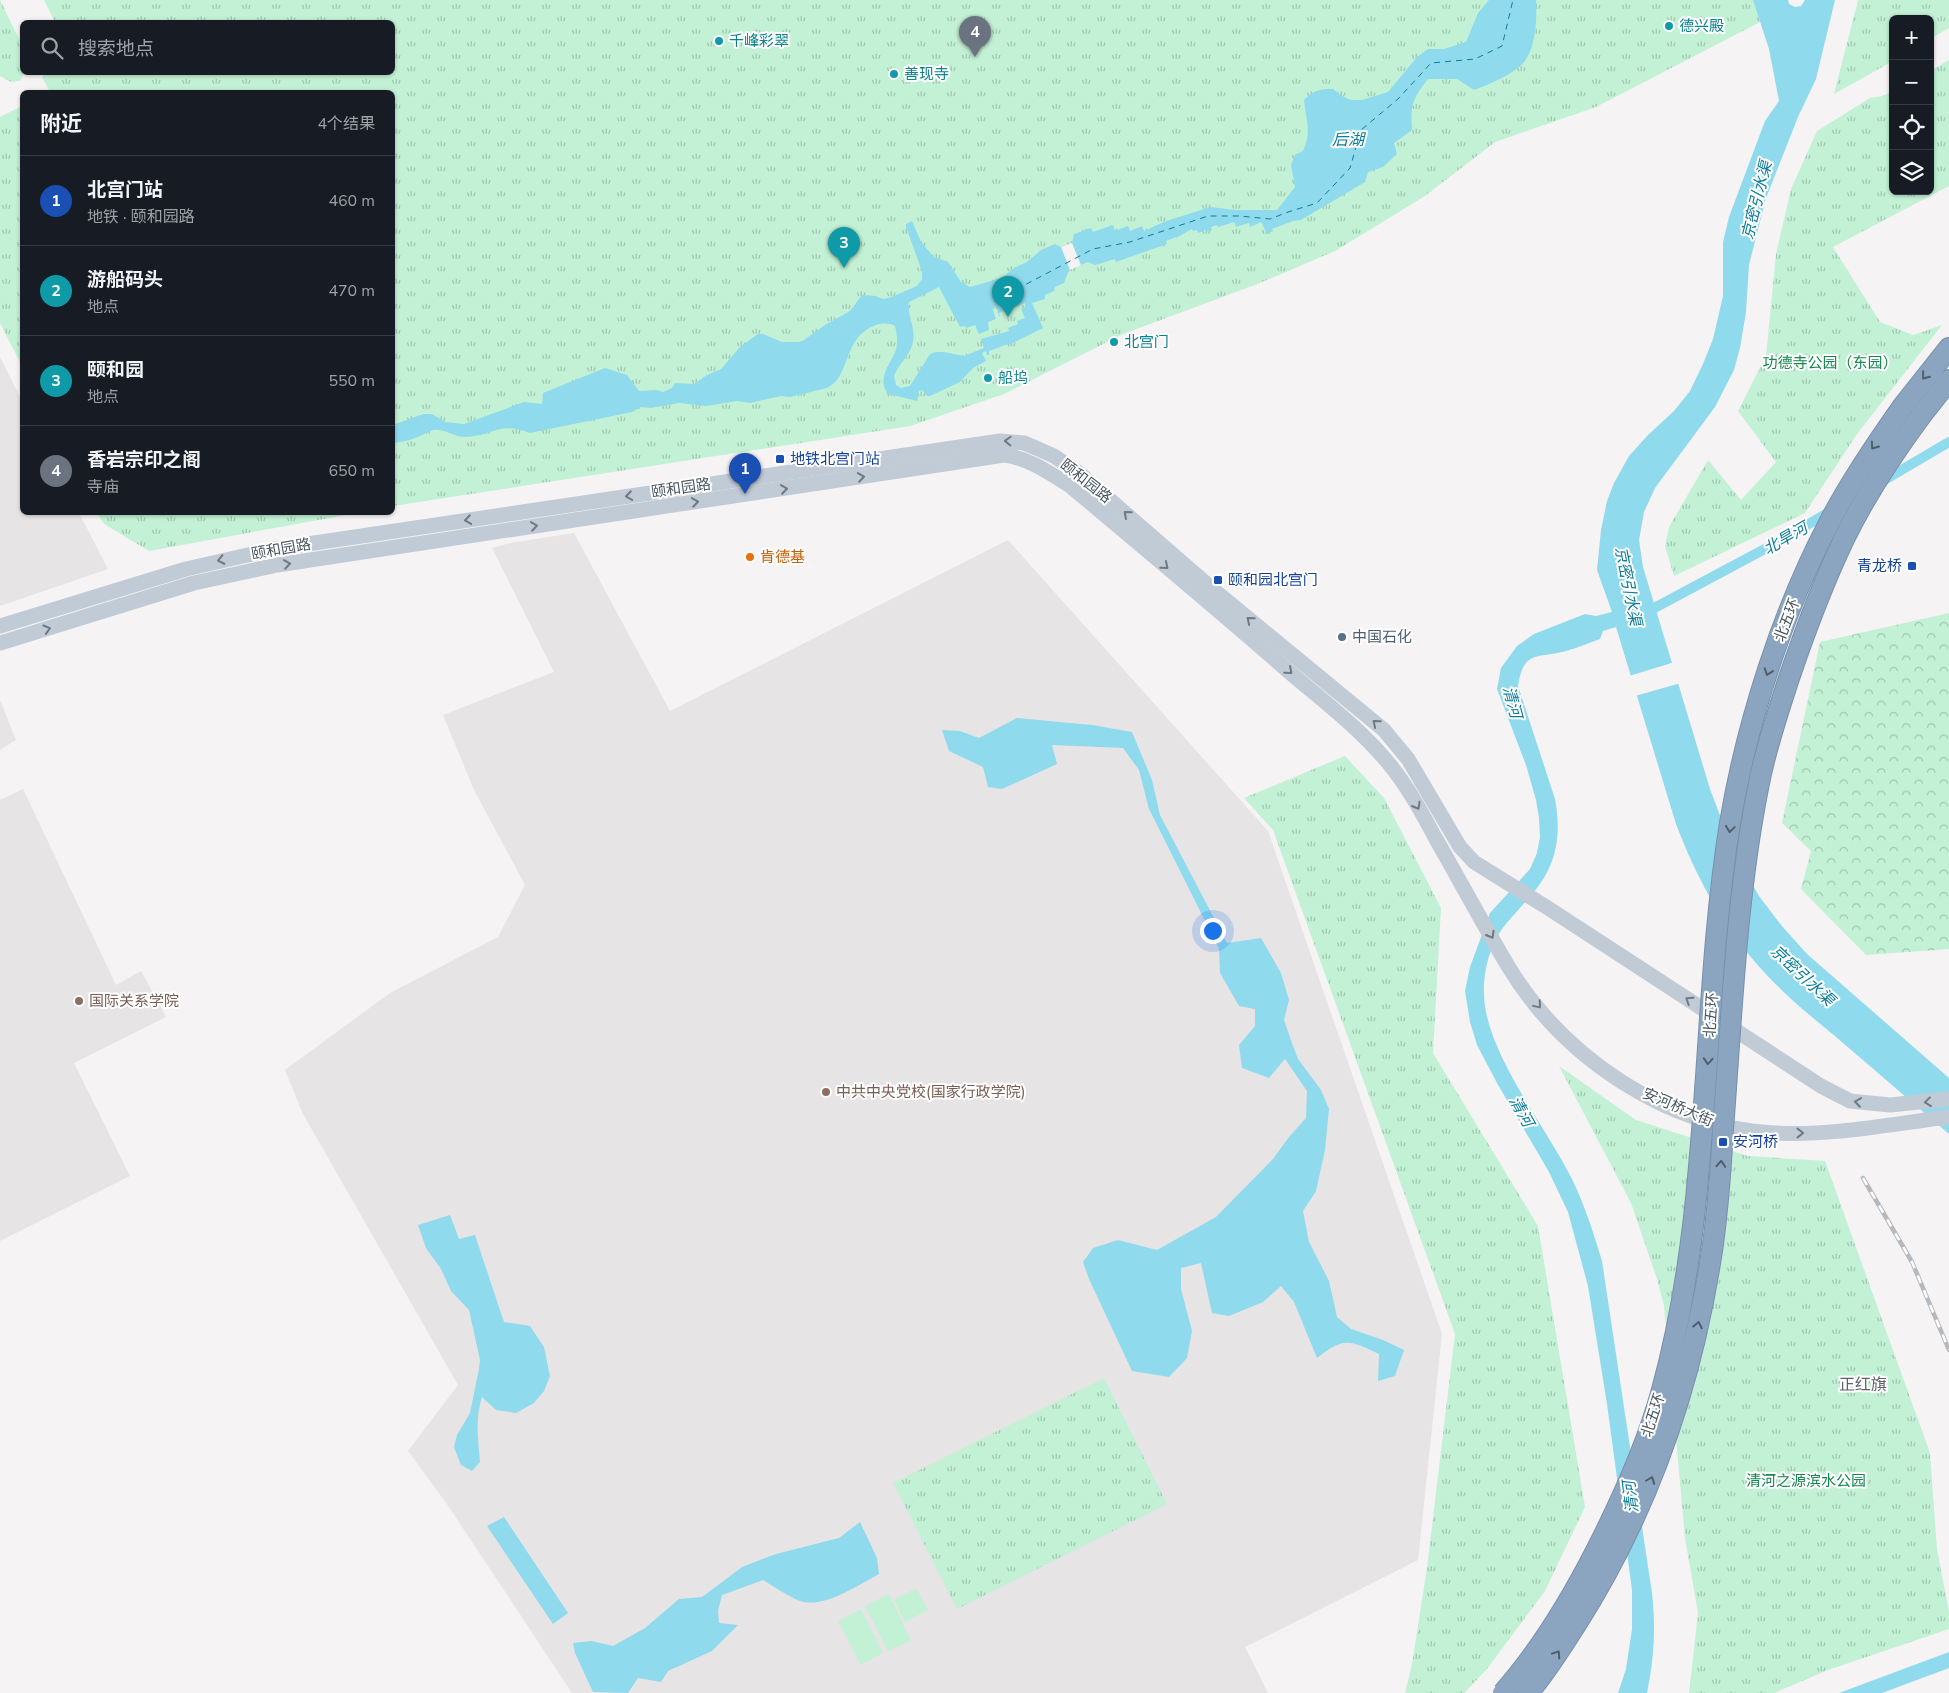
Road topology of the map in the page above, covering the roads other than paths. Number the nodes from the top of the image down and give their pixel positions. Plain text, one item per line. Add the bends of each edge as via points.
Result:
1 (1949, 348) edge
2 (1949, 380) edge
3 (0, 626) edge
4 (0, 643) edge
5 (1473, 904) joint
6 (1949, 1099) edge
7 (1949, 1117) edge
8 (1503, 1693) edge
9 (1528, 1693) edge

1 -> 8 highway, 北五环, bridge via 1869,453 1828,524 1790,610 1758,702 1730,823 1691,1243 1662,1390 1630,1478 1585,1571 1546,1636
9 -> 2 highway, 北五环, bridge via 1564,1644 1606,1575 1645,1496 1682,1394 1713,1243 1739,926 1759,780 1777,715 1799,647 1844,538 1897,448
6 -> 3 main road, 颐和园路 via 1890,1105 1850,1101 1821,1086 1548,908 1493,876 1463,851 1408,759 1384,730 1209,586 1079,473 1054,456 1016,441 971,445 274,549 186,569
4 -> 5 main road, 颐和园路 via 194,583 277,565 1004,455 1027,461 1068,485 1260,645 1370,742 1408,789
5 -> 7 main road, 安河桥大街 via 1530,996 1578,1048 1650,1098 1727,1127 1773,1133 1834,1132

